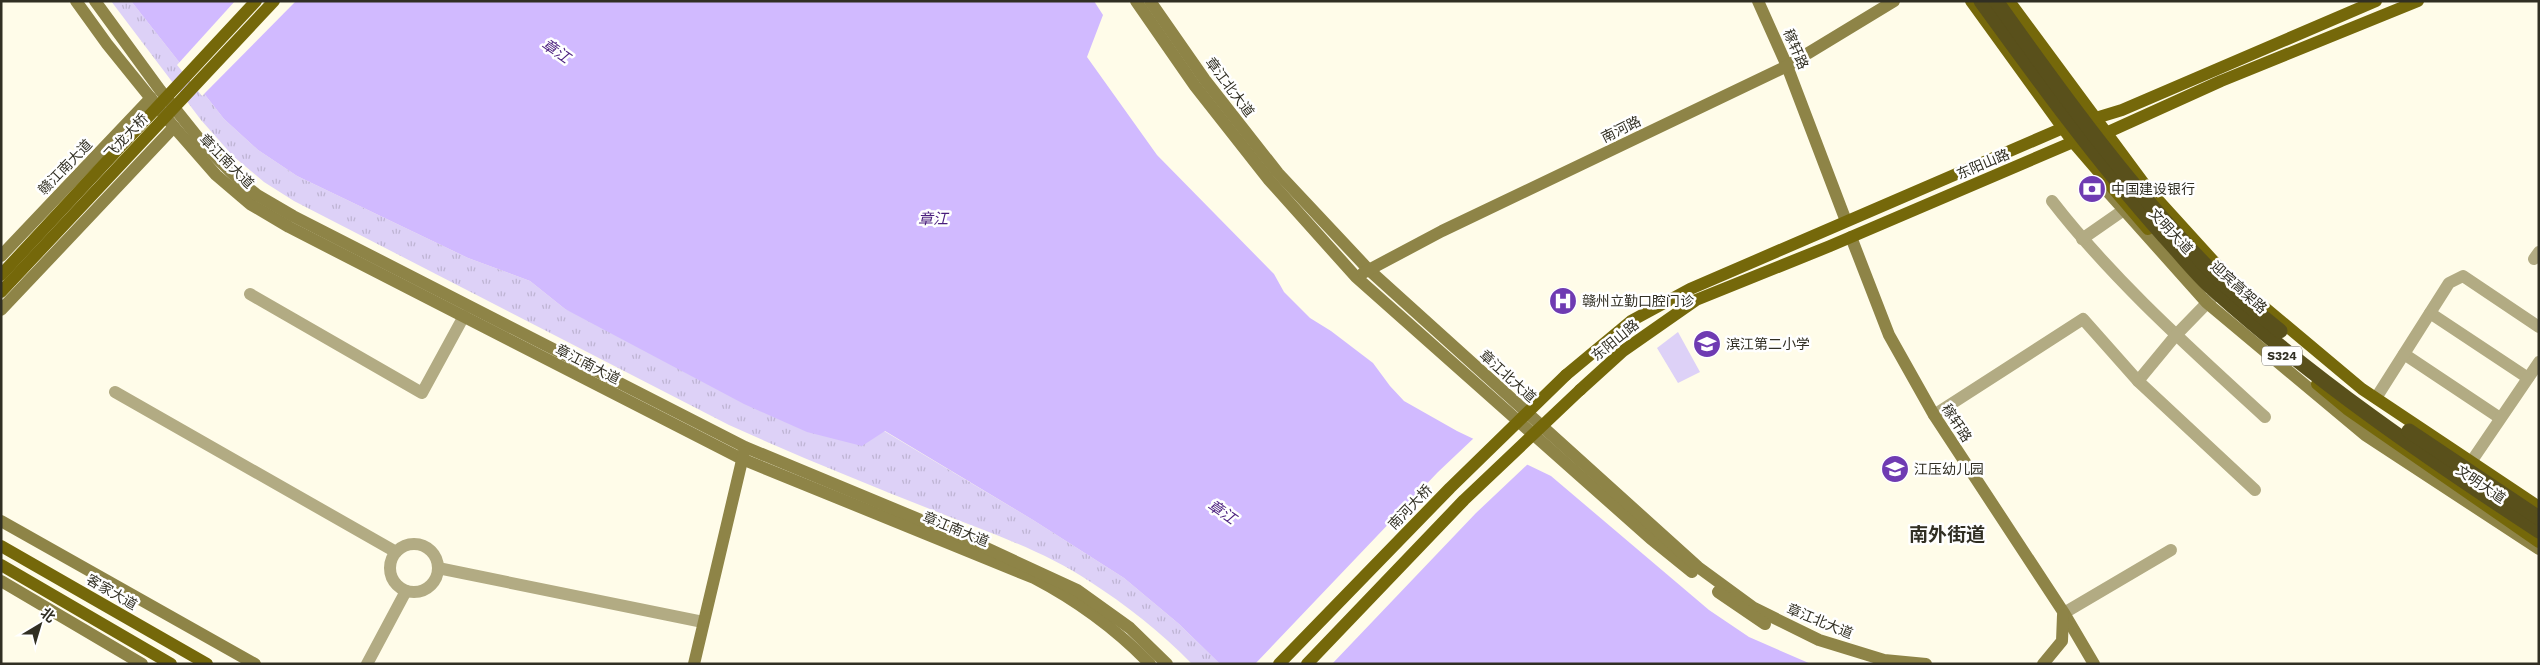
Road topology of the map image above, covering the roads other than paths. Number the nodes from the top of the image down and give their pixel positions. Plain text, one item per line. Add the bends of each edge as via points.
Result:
1 (76, 1) edge
2 (95, 1) edge
3 (256, 1) edge
4 (274, 1) edge
5 (1136, 1) edge
6 (1150, 1) edge
7 (1758, 1) edge
8 (1894, 1) edge
9 (1971, 1) edge
10 (1981, 1) edge
11 (1996, 1) edge
12 (2009, 1) edge
13 (2376, 1) edge
14 (2418, 1) edge
15 (1787, 66) junction
16 (151, 98) junction
17 (2095, 120) junction
18 (174, 127) junction
19 (2063, 128) junction
20 (2106, 133) junction
21 (2073, 142) junction
22 (2052, 201) dead end
23 (2125, 208) junction
24 (1846, 221) junction
25 (1851, 237) junction
26 (2082, 239) junction
27 (1, 256) edge
28 (1368, 269) junction
29 (1, 275) edge
30 (1356, 277) junction
31 (1, 292) edge
32 (250, 294) dead end
33 (2209, 300) junction
34 (1, 310) edge
35 (2430, 313) junction
36 (464, 316) junction
37 (2539, 327) edge
38 (2176, 335) junction
39 (2404, 354) junction
40 (2539, 362) edge
41 (1566, 376) joint
42 (2528, 378) junction
43 (2138, 381) junction
44 (115, 392) dead end
45 (2376, 398) junction
46 (1934, 415) junction
47 (2265, 417) dead end
48 (2500, 418) junction
49 (743, 453) junction
50 (2471, 462) junction
51 (2255, 490) dead end
52 (2539, 507) edge
53 (2539, 518) edge
54 (1, 521) edge
55 (2539, 531) edge
56 (2539, 542) edge
57 (1, 546) edge
58 (2539, 549) edge
59 (2171, 550) dead end
60 (396, 552) junction
61 (1, 565) edge
62 (438, 568) junction
63 (1, 581) edge
64 (406, 591) junction
65 (2064, 613) junction
66 (703, 622) junction
67 (142, 664) edge
68 (171, 664) edge
69 (207, 664) edge
70 (255, 664) edge
71 (368, 664) edge
72 (694, 664) edge
73 (1150, 664) edge
74 (1167, 664) edge
75 (1279, 664) edge
76 (1307, 664) edge
77 (1871, 664) edge
78 (1926, 664) edge
79 (2043, 664) edge
80 (2094, 664) edge

1 - 16 main road, 章江南大道
2 - 49 main road, 章江南大道 via 204,145 257,195
3 - 29 main road, 飞龙大桥, bridge
4 - 31 main road, 飞龙大桥, bridge
5 - 30 main road, 章江北大道 via 1195,86 1269,180
6 - 28 main road, 章江北大道 via 1204,80 1278,173
7 - 15 main road, 稼轩路
8 - 15 main road, 南河路
9 - 19 main road, 文明大道 / S324
10 - 55 highway, 迎宾高架路, bridge via 2122,187 2212,288 2352,403
11 - 53 highway, 迎宾高架路, bridge via 2078,116 2143,195 2220,280 2356,395
12 - 17 main road, 文明大道 / S324
13 - 17 main road, 东阳山路
14 - 20 main road, 东阳山路 via 2221,81
15 - 24 main road, 稼轩路
15 - 28 main road, 南河路
16 - 18 main road, 章江南大道
16 - 27 main road, 赣江南大道
17 - 19 main road, 东阳山路
17 - 20 main road, 文明大道 / S324
18 - 34 main road
18 - 36 main road, 章江南大道 via 216,175 250,204
19 - 21 main road, 文明大道 / S324
19 - 24 main road, 东阳山路
20 - 21 main road, 东阳山路
20 - 45 main road, 文明大道 / S324 via 2148,189 2227,276
21 - 23 main road, 文明大道 / S324
21 - 25 main road, 东阳山路
22 - 26 street
23 - 26 street
23 - 33 main road, 文明大道 / S324
24 - 41 main road, 东阳山路 via 1690,289 1631,321
25 - 46 main road, 稼轩路 via 1889,335
25 - 76 main road, 东阳山路, bridge via 1696,300 1623,351 1464,500
26 - 38 street
28 - 30 main road, 南河路
28 - 78 main road, 章江北大道 via 1652,528 1754,608 1819,640 1884,660
30 - 77 main road, 章江北大道 via 1696,576 1782,633
32 - 36 street via 422,393
33 - 38 street
33 - 56 main road, 文明大道 / S324 via 2346,408
33 - 58 main road via 2365,434
35 - 37 street via 2449,283 2463,276
35 - 39 street
35 - 42 street
36 - 49 main road, 章江南大道
38 - 43 street
38 - 47 street
39 - 45 street
39 - 48 street
40 - 42 street
41 - 75 main road, 南河大桥, bridge via 1450,488
42 - 48 street
43 - 46 street via 2082,319
43 - 51 street
44 - 60 street
45 - 50 main road, 文明大道 / S324
46 - 65 main road, 稼轩路
48 - 50 street
49 - 66 main road
49 - 73 main road, 章江南大道 via 1034,578 1071,597 1122,636
49 - 74 main road, 章江南大道 via 969,540 1077,590 1130,628
50 - 52 main road, 文明大道 / S324
54 - 70 main road
57 - 69 main road, 客家大道
59 - 65 street
60 - 62 street via 407,545 426,548 435,556
60 - 64 street via 391,563 391,576
61 - 68 main road
62 - 64 street via 435,580 426,589
62 - 66 street
63 - 67 main road
64 - 71 street
65 - 79 main road via 2062,641
65 - 80 main road, 稼轩路
66 - 72 main road

